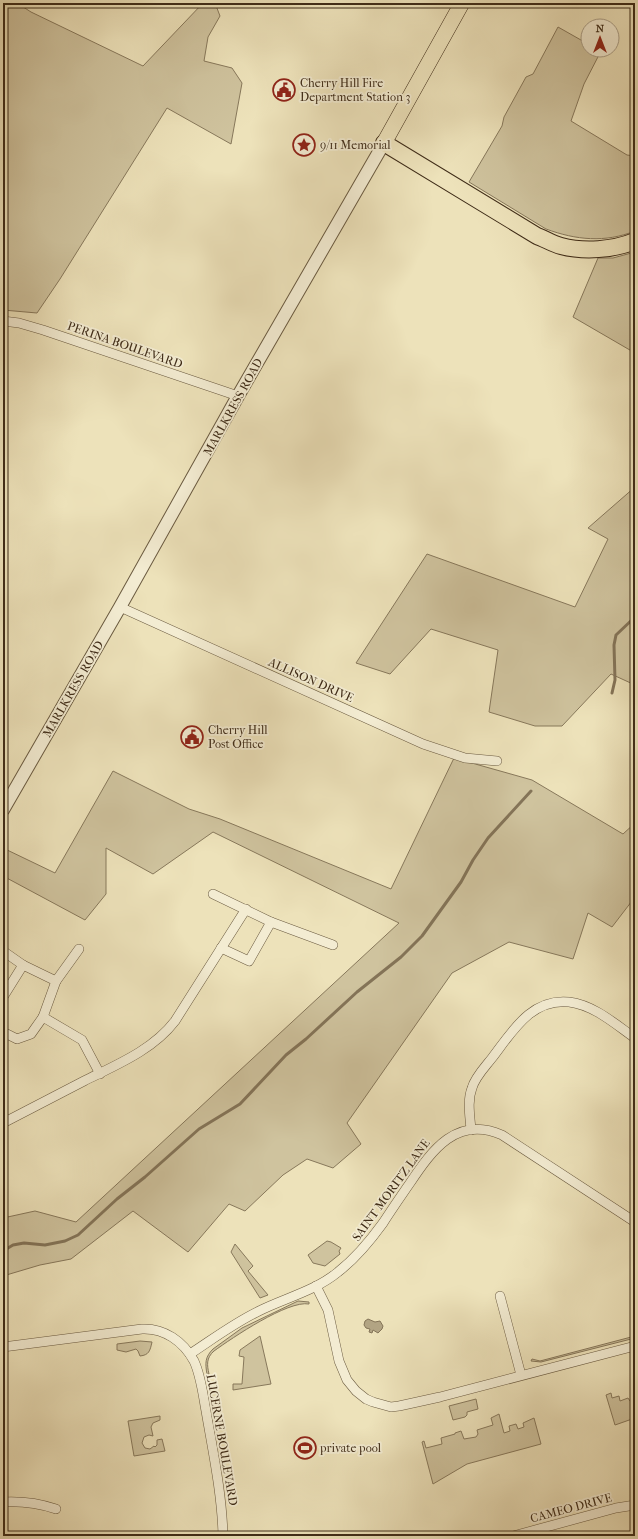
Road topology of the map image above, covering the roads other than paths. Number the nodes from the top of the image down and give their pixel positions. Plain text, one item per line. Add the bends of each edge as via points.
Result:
1 (462, 3) edge
2 (384, 143) junction
3 (635, 241) edge
4 (3, 321) edge
5 (238, 396) junction
6 (120, 607) junction
7 (497, 761) dead end
8 (3, 810) edge
9 (213, 894) dead end
10 (246, 909) junction
11 (271, 922) junction
12 (332, 945) dead end
13 (221, 948) junction
14 (79, 949) dead end
15 (3, 951) edge
16 (23, 965) junction
17 (56, 981) junction
18 (3, 997) edge
19 (43, 1017) junction
20 (3, 1032) edge
21 (634, 1033) edge
22 (100, 1074) junction
23 (3, 1123) edge
24 (471, 1130) junction
25 (635, 1222) edge
26 (316, 1286) junction
27 (500, 1296) dead end
28 (635, 1346) edge
29 (3, 1347) edge
30 (190, 1354) junction
31 (521, 1375) junction
32 (3, 1502) edge
33 (635, 1505) edge
34 (56, 1509) dead end
35 (223, 1536) edge
36 (513, 1536) edge

1 - 2 main road, MARLKRESS ROAD
2 - 3 highway via 537,236 560,246 602,249
2 - 5 street, MARLKRESS ROAD
4 - 5 street, PERINA BOULEVARD via 43,330
5 - 6 street, MARLKRESS ROAD
6 - 7 street, ALLISON DRIVE via 423,744 464,758
6 - 8 street, MARLKRESS ROAD
9 - 10 street
10 - 11 street
10 - 13 street
11 - 12 street
11 - 13 street via 249,961
13 - 22 street via 166,1033 154,1044
14 - 17 street
15 - 16 street
16 - 17 street
16 - 18 street
17 - 19 street
19 - 20 street via 31,1034 17,1039
19 - 22 street via 82,1040
21 - 24 street via 594,1010 575,1003 551,1003 531,1011 518,1024 475,1081 470,1095
22 - 23 street
24 - 25 street, SAINT MORITZ LANE via 489,1130 502,1135
24 - 26 street, SAINT MORITZ LANE via 455,1134 433,1150 362,1250 338,1273
26 - 30 street, SAINT MORITZ LANE via 237,1322
26 - 31 street via 328,1310 344,1374 356,1391 373,1402 391,1407 399,1406
27 - 31 street
28 - 31 street
29 - 30 street, LUCERNE BOULEVARD via 147,1329 157,1330 172,1337
30 - 35 street, LUCERNE BOULEVARD via 198,1371 205,1406 219,1491
32 - 34 street via 40,1504
33 - 36 street, CAMEO DRIVE

